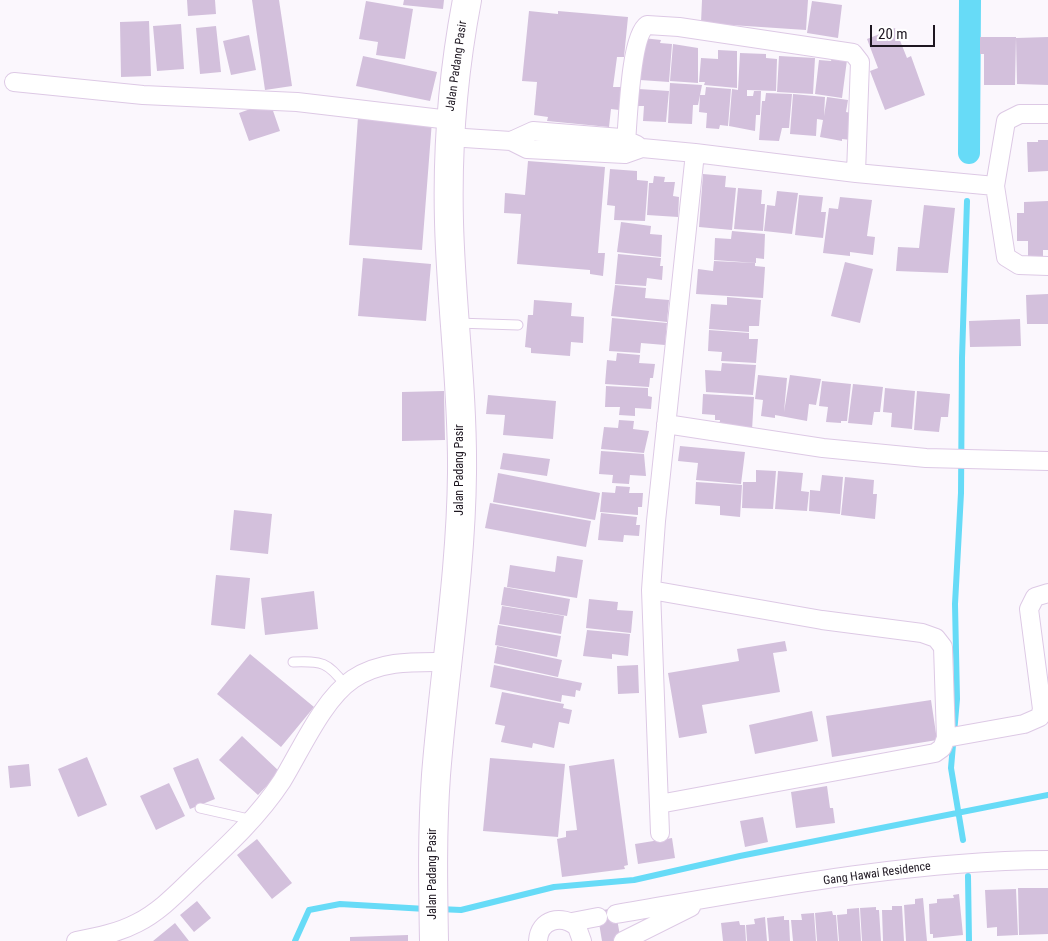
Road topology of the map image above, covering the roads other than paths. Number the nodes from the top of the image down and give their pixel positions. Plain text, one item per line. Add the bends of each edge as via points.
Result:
1 (468, 0) edge
2 (14, 82) dead end
3 (1048, 114) edge
4 (450, 128) junction
5 (631, 147) junction
6 (695, 152) junction
7 (856, 173) junction
8 (995, 186) junction
9 (1048, 266) edge
10 (454, 323) junction
11 (518, 325) dead end
12 (666, 424) junction
13 (1048, 461) edge
14 (651, 590) junction
15 (1048, 593) edge
16 (293, 662) dead end
17 (448, 662) junction
18 (349, 682) junction
19 (1045, 714) edge
20 (954, 737) junction
21 (659, 804) junction
22 (200, 808) dead end
23 (253, 820) junction
24 (660, 833) dead end
25 (1048, 860) edge
26 (707, 899) junction
27 (616, 914) dead end
28 (598, 917) dead end
29 (572, 922) junction
30 (434, 940) edge
31 (76, 941) edge
32 (538, 941) edge
33 (582, 941) edge
34 (623, 941) edge

1 - 4 highway, Jalan Padang Pasir via 456,54
2 - 4 street via 143,95 297,102
3 - 8 street via 1020,114 1006,121
4 - 5 street via 511,141 527,149
4 - 10 highway, Jalan Padang Pasir via 448,221
5 - 6 street
5 - 7 street via 631,85 641,31 647,25 679,27 854,53 860,62
6 - 7 street
6 - 12 street
7 - 8 street
8 - 9 street via 1006,257 1019,265
10 - 11 lane
10 - 17 highway, Jalan Padang Pasir via 462,486
12 - 13 street via 823,448 950,458
12 - 14 street
14 - 20 street via 822,620 922,633 936,638 943,647
14 - 21 street
15 - 19 street via 1036,597 1029,609
16 - 18 lane via 324,663
17 - 18 street via 401,662 380,666
17 - 30 highway, Jalan Padang Pasir via 436,774 432,878
18 - 23 street via 326,708 282,781
19 - 20 street via 1032,722
20 - 21 street via 929,755
21 - 24 street
22 - 23 lane
23 - 31 street via 161,908 138,923
25 - 26 street, Gang Hawai Residence via 985,860 950,864
26 - 27 street, Gang Hawai Residence
26 - 34 street
28 - 29 street
29 - 32 street via 555,919 547,923 540,929
29 - 33 street via 581,933

